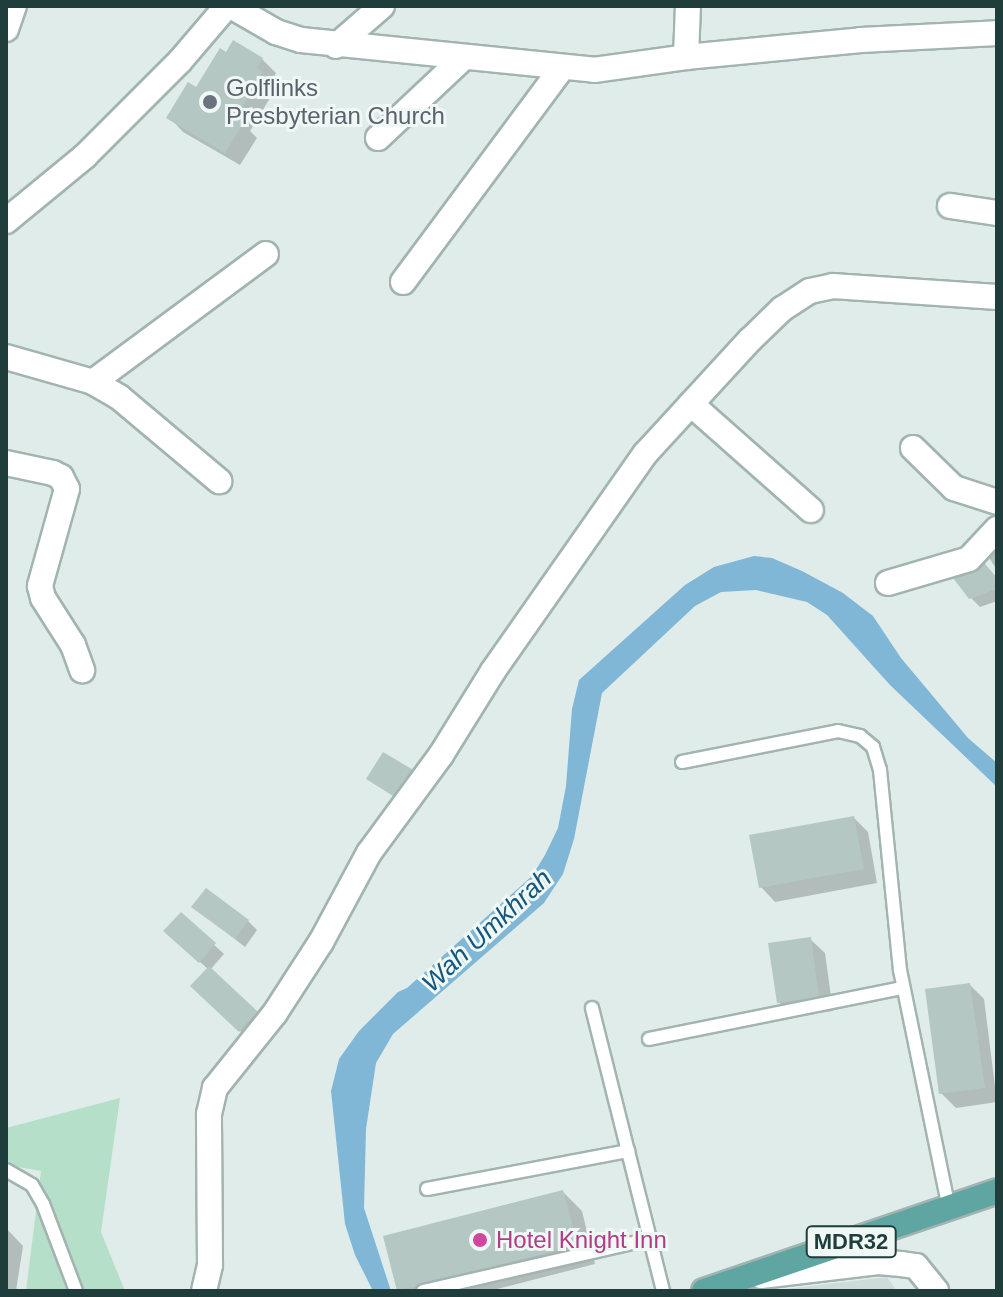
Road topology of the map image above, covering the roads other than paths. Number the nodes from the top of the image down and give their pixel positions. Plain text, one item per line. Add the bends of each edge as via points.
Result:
1 (14, 6) edge
2 (382, 6) edge
3 (688, 6) edge
4 (236, 7) edge
5 (6, 29) edge
6 (997, 33) edge
7 (336, 46) junction
8 (686, 57) junction
9 (462, 59) junction
10 (561, 69) junction
11 (378, 138) dead end
12 (950, 206) dead end
13 (997, 213) edge
14 (6, 221) edge
15 (266, 254) dead end
16 (403, 282) dead end
17 (997, 297) edge
18 (6, 357) edge
19 (93, 382) junction
20 (691, 404) junction
21 (913, 448) dead end
22 (6, 463) edge
23 (219, 481) dead end
24 (997, 502) edge
25 (811, 510) dead end
26 (997, 529) edge
27 (888, 583) dead end
28 (82, 670) dead end
29 (682, 762) dead end
30 (903, 988) junction
31 (592, 1008) dead end
32 (649, 1039) dead end
33 (628, 1151) junction
34 (6, 1170) edge
35 (427, 1189) dead end
36 (997, 1191) edge
37 (949, 1209) junction
38 (650, 1239) junction
39 (755, 1277) junction
40 (76, 1291) edge
41 (204, 1291) edge
42 (423, 1291) edge
43 (663, 1291) edge
44 (704, 1291) edge
45 (936, 1291) edge

1 - 5 street
2 - 7 street
3 - 8 street
4 - 7 street via 276,32
4 - 14 street via 85,156
6 - 8 street
7 - 9 street
8 - 10 street via 629,67
9 - 10 street
9 - 11 street
10 - 16 street
12 - 13 street
15 - 19 street
17 - 20 street via 833,286 810,291 782,309
18 - 19 street
19 - 23 street via 119,397
20 - 25 street
20 - 41 street via 645,454 581,543 441,755 369,853 275,1013 215,1088 209,1114 210,1265
21 - 24 street via 954,488
22 - 28 street via 53,473 67,489 40,586
26 - 27 street via 969,559
29 - 30 lane via 838,731 860,736 873,747 880,770
30 - 32 lane
30 - 37 lane
31 - 33 lane
33 - 35 lane
33 - 38 lane
34 - 40 lane via 32,1185 43,1204
36 - 37 main road, MDR32
37 - 39 main road, MDR32
38 - 42 lane
38 - 43 lane
39 - 44 main road, MDR32
39 - 45 street via 878,1262 916,1266

